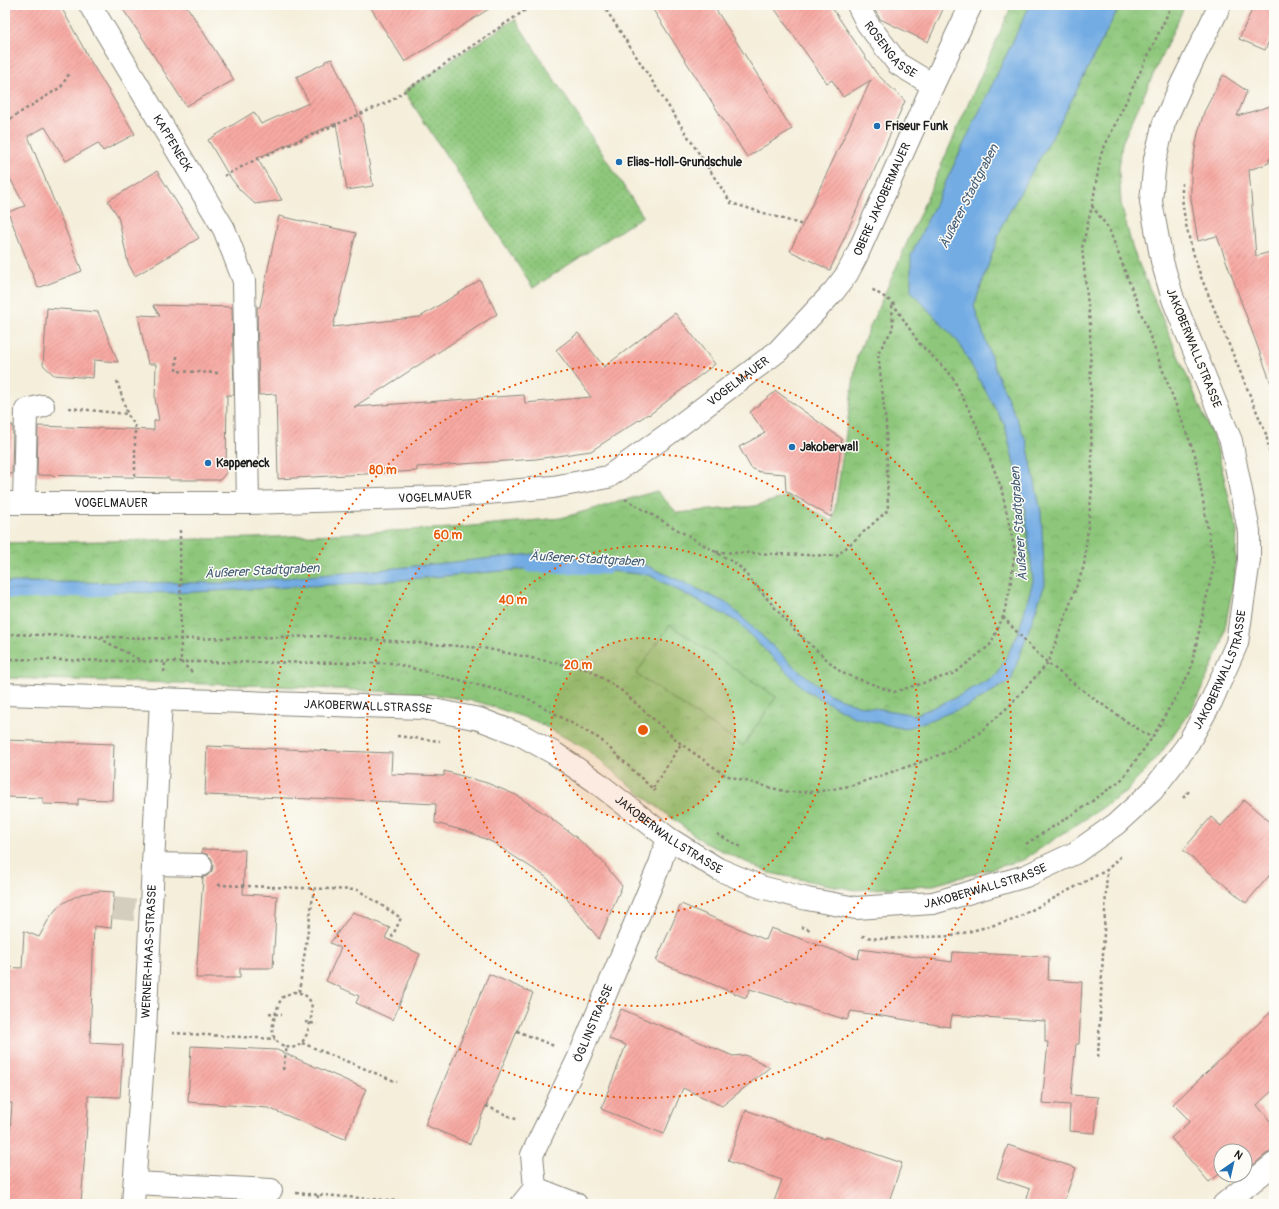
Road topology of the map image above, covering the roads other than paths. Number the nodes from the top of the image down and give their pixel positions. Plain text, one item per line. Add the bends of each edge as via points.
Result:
1 (90, 5) edge
2 (858, 5) edge
3 (971, 5) edge
4 (1220, 5) edge
5 (933, 85) junction
6 (809, 319) joint
7 (43, 406) road end
8 (14, 503) edge
9 (248, 503) junction
10 (5, 694) edge
11 (161, 699) junction
12 (668, 838) junction
13 (153, 864) junction
14 (201, 865) dead end
15 (1274, 1164) edge
16 (271, 1190) road end
17 (134, 1194) edge
18 (528, 1196) edge
19 (576, 1204) edge
20 (1224, 1204) edge

1 - 9 street, KAPPENECK via 224,228 244,281
2 - 5 street, ROSENGASSE via 898,64
3 - 5 street, OBERE JAKOBERMAUER
4 - 12 street, JAKOBERWALLSTRASSE via 1164,123 1154,159 1152,202 1162,261 1173,299 1231,441 1249,531 1249,560 1237,643 1211,702 1186,747 1152,792 1116,824 1074,853 1026,876 934,903 856,908 807,899 761,887 718,869
5 - 6 street, OBERE JAKOBERMAUER via 847,274
6 - 9 street, VOGELMAUER via 778,351 608,477 553,487 443,497
7 - 8 street via 26,410
8 - 9 street, VOGELMAUER
10 - 11 street, JAKOBERWALLSTRASSE
11 - 12 street, JAKOBERWALLSTRASSE via 423,708 480,718 521,735 554,753 595,781
11 - 13 street, WERNER-HAAS-STRASSE
12 - 18 street, ÖGLINSTRASSE via 660,864 579,1057 532,1155
13 - 14 street
13 - 17 street, WERNER-HAAS-STRASSE
15 - 20 street
16 - 17 street
18 - 19 street

